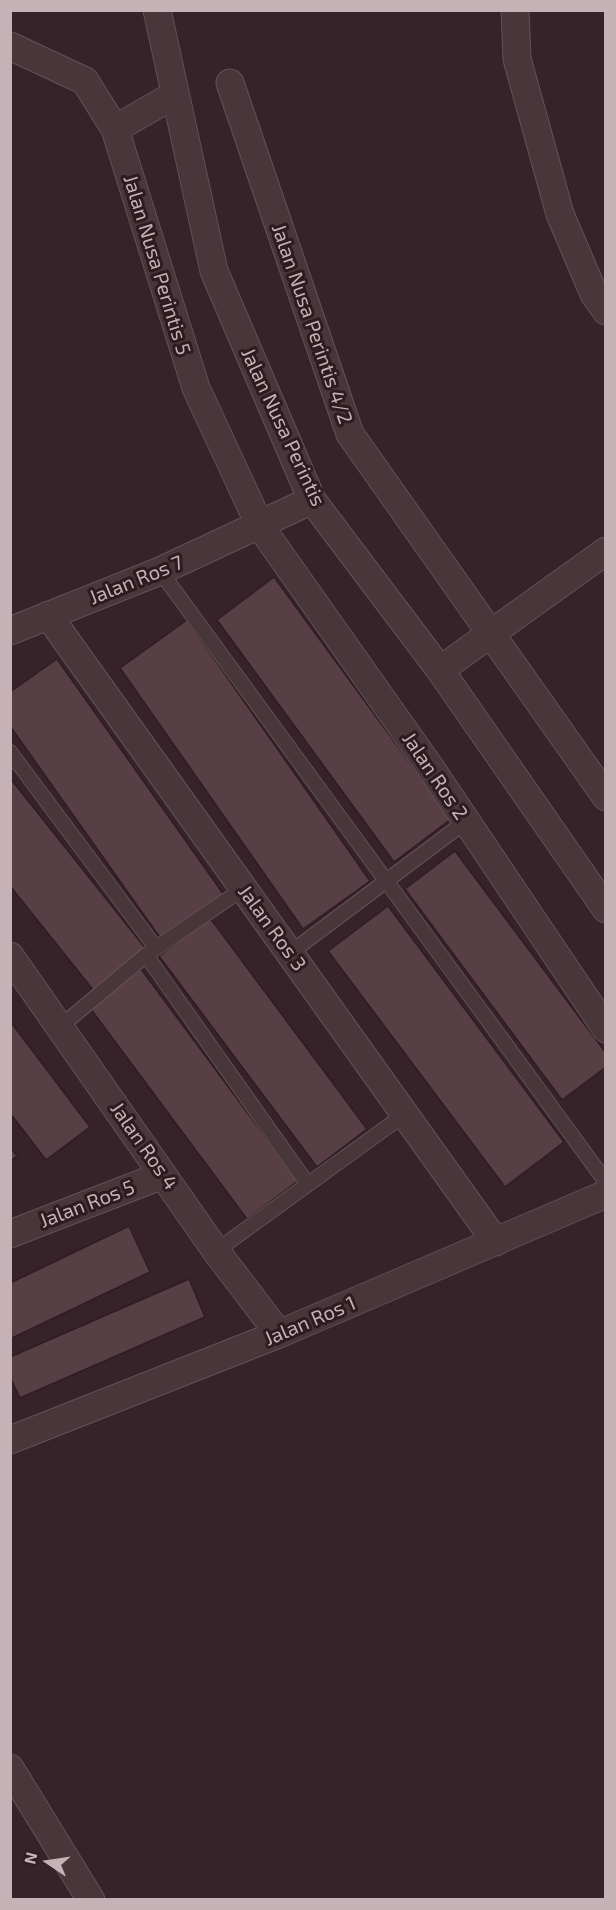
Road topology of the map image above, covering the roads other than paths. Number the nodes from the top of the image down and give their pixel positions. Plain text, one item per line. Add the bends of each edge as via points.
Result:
1 (157, 10) edge
2 (515, 10) edge
3 (10, 46) edge
4 (230, 83) dead end
5 (174, 95) junction
6 (115, 129) junction
7 (606, 311) edge
8 (312, 500) junction
9 (260, 526) junction
10 (606, 551) edge
11 (160, 571) junction
12 (48, 615) junction
13 (10, 631) edge
14 (493, 634) junction
15 (440, 670) junction
16 (10, 752) edge
17 (606, 797) edge
18 (465, 822) junction
19 (383, 881) junction
20 (244, 888) junction
21 (606, 909) edge
22 (151, 952) junction
23 (290, 953) junction
24 (10, 957) edge
25 (61, 1026) junction
26 (606, 1029) edge
27 (405, 1114) junction
28 (163, 1175) junction
29 (606, 1182) edge
30 (307, 1183) junction
31 (606, 1194) edge
32 (10, 1234) edge
33 (496, 1242) junction
34 (216, 1251) junction
35 (279, 1334) junction
36 (10, 1440) edge
37 (10, 1768) edge
38 (91, 1899) edge

1 - 5 street, Jalan Nusa Perintis
2 - 7 street via 517,58 560,214 594,294
3 - 6 street, Jalan Nusa Perintis 5 via 85,81
4 - 14 street, Jalan Nusa Perintis 4/2 via 350,434
5 - 6 street
5 - 8 street, Jalan Nusa Perintis via 214,270
6 - 9 street, Jalan Nusa Perintis 5 via 196,388
8 - 9 street, Jalan Ros 7
8 - 15 street, Jalan Nusa Perintis
9 - 11 street, Jalan Ros 7
9 - 18 street, Jalan Ros 2
10 - 14 street
11 - 12 street, Jalan Ros 7
11 - 19 lane
12 - 13 street, Jalan Ros 7
12 - 20 street, Jalan Ros 3
14 - 15 street
14 - 17 street, Jalan Nusa Perintis 4/2
15 - 21 street, Jalan Nusa Perintis
16 - 22 lane
18 - 19 lane
18 - 26 street, Jalan Ros 2
19 - 23 lane
19 - 29 lane
20 - 22 lane
20 - 23 street, Jalan Ros 3
22 - 25 lane
22 - 30 lane
23 - 27 street, Jalan Ros 3
24 - 25 street, Jalan Ros 4
25 - 28 street, Jalan Ros 4
27 - 30 lane
27 - 33 street, Jalan Ros 3
28 - 32 street, Jalan Ros 5
28 - 34 street, Jalan Ros 4
30 - 34 lane
31 - 33 street, Jalan Ros 1
33 - 35 street, Jalan Ros 1
34 - 35 street, Jalan Ros 4
35 - 36 street, Jalan Ros 1
37 - 38 street

